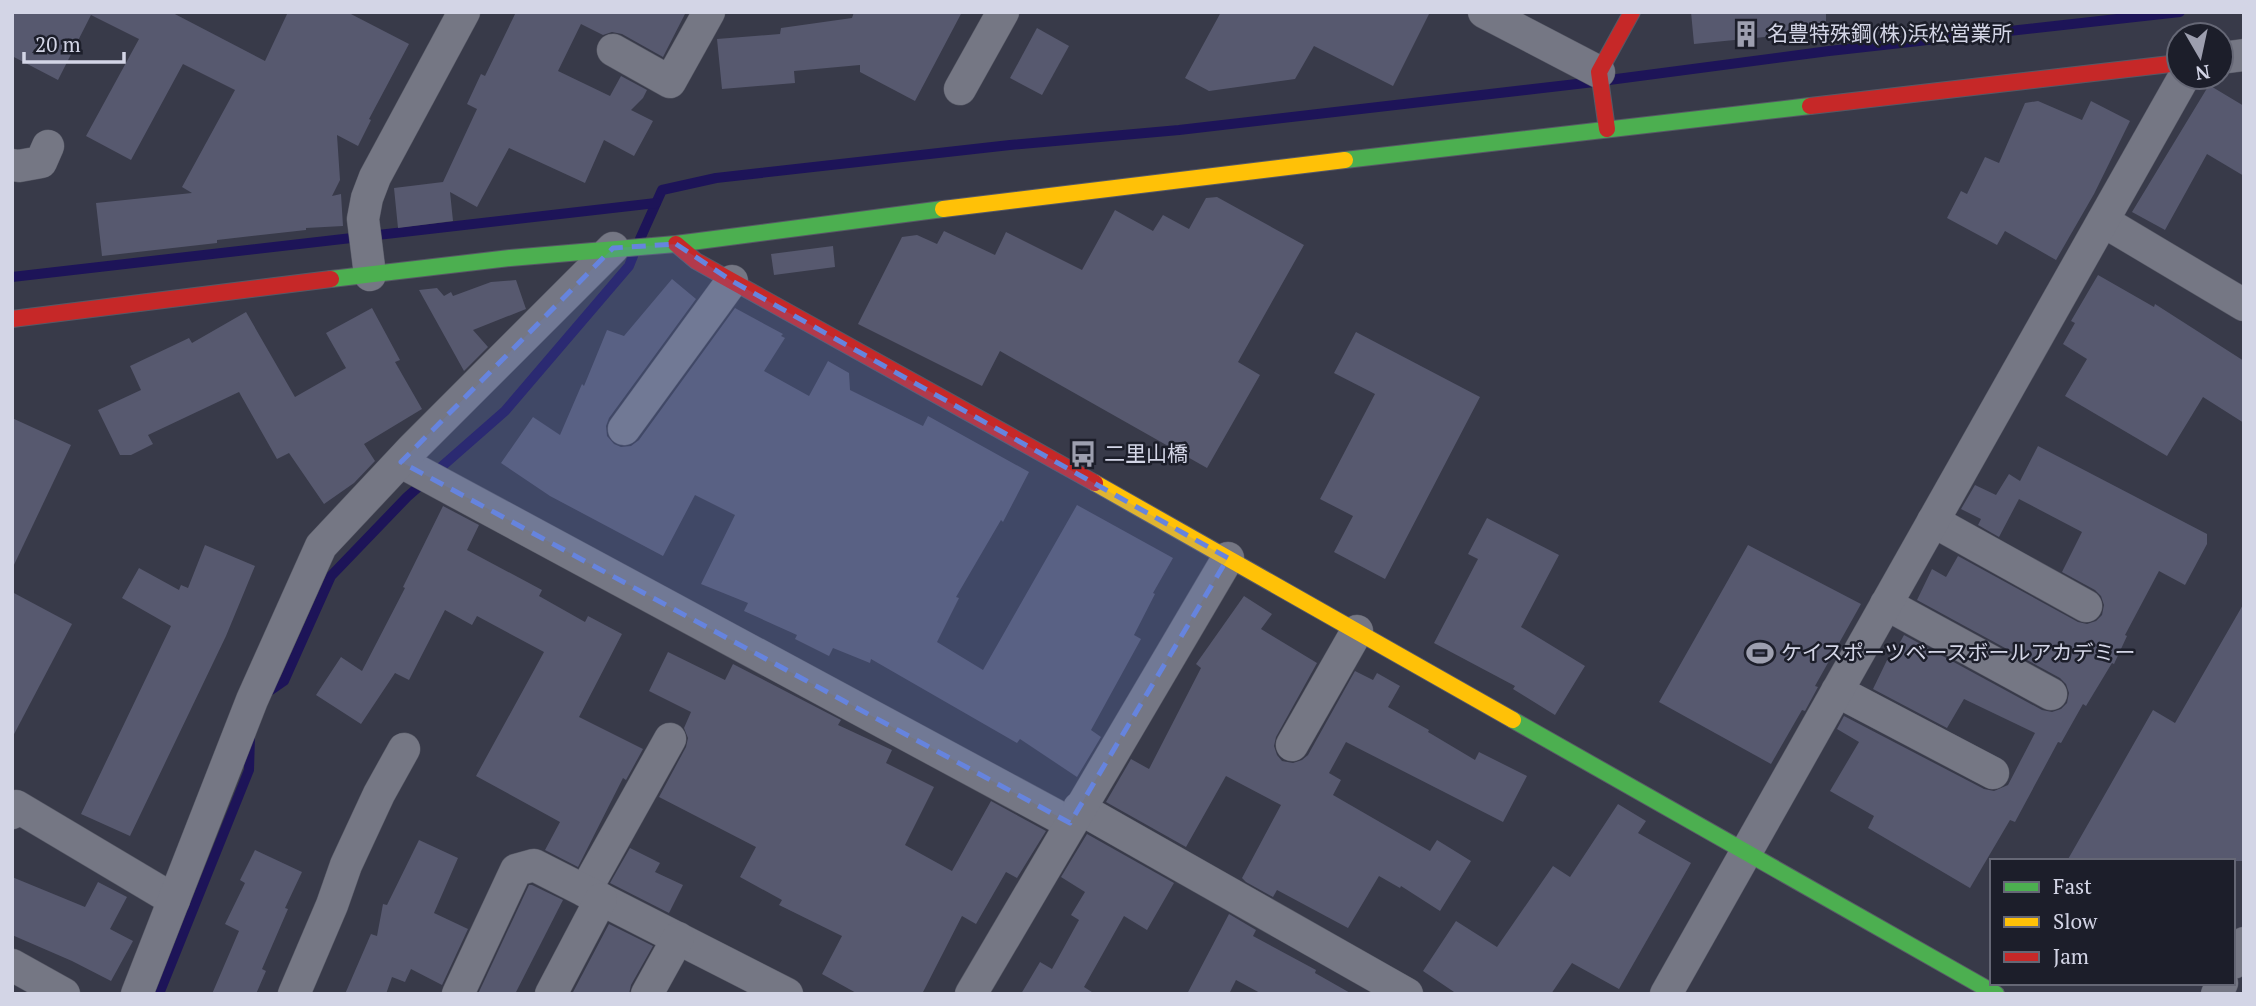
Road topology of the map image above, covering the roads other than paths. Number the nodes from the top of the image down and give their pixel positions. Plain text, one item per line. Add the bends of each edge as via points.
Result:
1 (464, 12) edge
2 (709, 12) edge
3 (1003, 12) edge
4 (1484, 12) edge
5 (1632, 12) edge
6 (614, 50) dead end
7 (2165, 65) edge
8 (1600, 72) junction
9 (960, 89) dead end
10 (2176, 91) edge
11 (1607, 129) junction
12 (48, 146) dead end
13 (12, 165) edge
14 (2103, 221) junction
15 (676, 244) junction
16 (612, 248) junction
17 (369, 266) junction
18 (732, 281) junction
19 (2244, 305) edge
20 (12, 319) edge
21 (624, 429) dead end
22 (401, 462) junction
23 (1933, 521) junction
24 (1228, 558) junction
25 (1886, 604) junction
26 (2086, 606) dead end
27 (1357, 631) junction
28 (1837, 691) junction
29 (2051, 694) dead end
30 (670, 739) dead end
31 (1292, 745) dead end
32 (404, 749) dead end
33 (1993, 773) dead end
34 (12, 813) edge
35 (1075, 816) junction
36 (1746, 852) junction
37 (593, 895) junction
38 (174, 900) junction
39 (678, 938) junction
40 (2244, 943) edge
41 (2235, 959) edge
42 (12, 965) edge
43 (64, 994) edge
44 (137, 994) edge
45 (294, 994) edge
46 (458, 994) edge
47 (551, 994) edge
48 (647, 994) edge
49 (787, 994) edge
50 (971, 994) edge
51 (1407, 994) edge
52 (1666, 994) edge
53 (1996, 994) edge

1 - 17 street via 367,198 363,219
2 - 6 street via 670,82
3 - 9 street
4 - 8 street
5 - 8 street
7 - 11 street
8 - 11 street
10 - 14 street
11 - 15 street
12 - 13 street via 41,162
14 - 19 street
14 - 23 street
15 - 16 street
15 - 18 street
16 - 17 street
16 - 22 street
17 - 20 street
18 - 21 street
18 - 24 street
22 - 35 street
22 - 38 street via 321,546 252,700
23 - 25 street
23 - 26 street
24 - 27 street
24 - 35 street
25 - 28 street
25 - 29 street
27 - 31 street
27 - 36 street
28 - 33 street
28 - 36 street
30 - 37 street
32 - 45 street via 346,865
34 - 38 street via 16,806
35 - 50 street
35 - 51 street
36 - 52 street
36 - 53 street
37 - 39 street
37 - 46 street via 534,865 516,870
37 - 47 street
38 - 44 street
39 - 48 street
39 - 49 street
40 - 41 street
42 - 43 street

